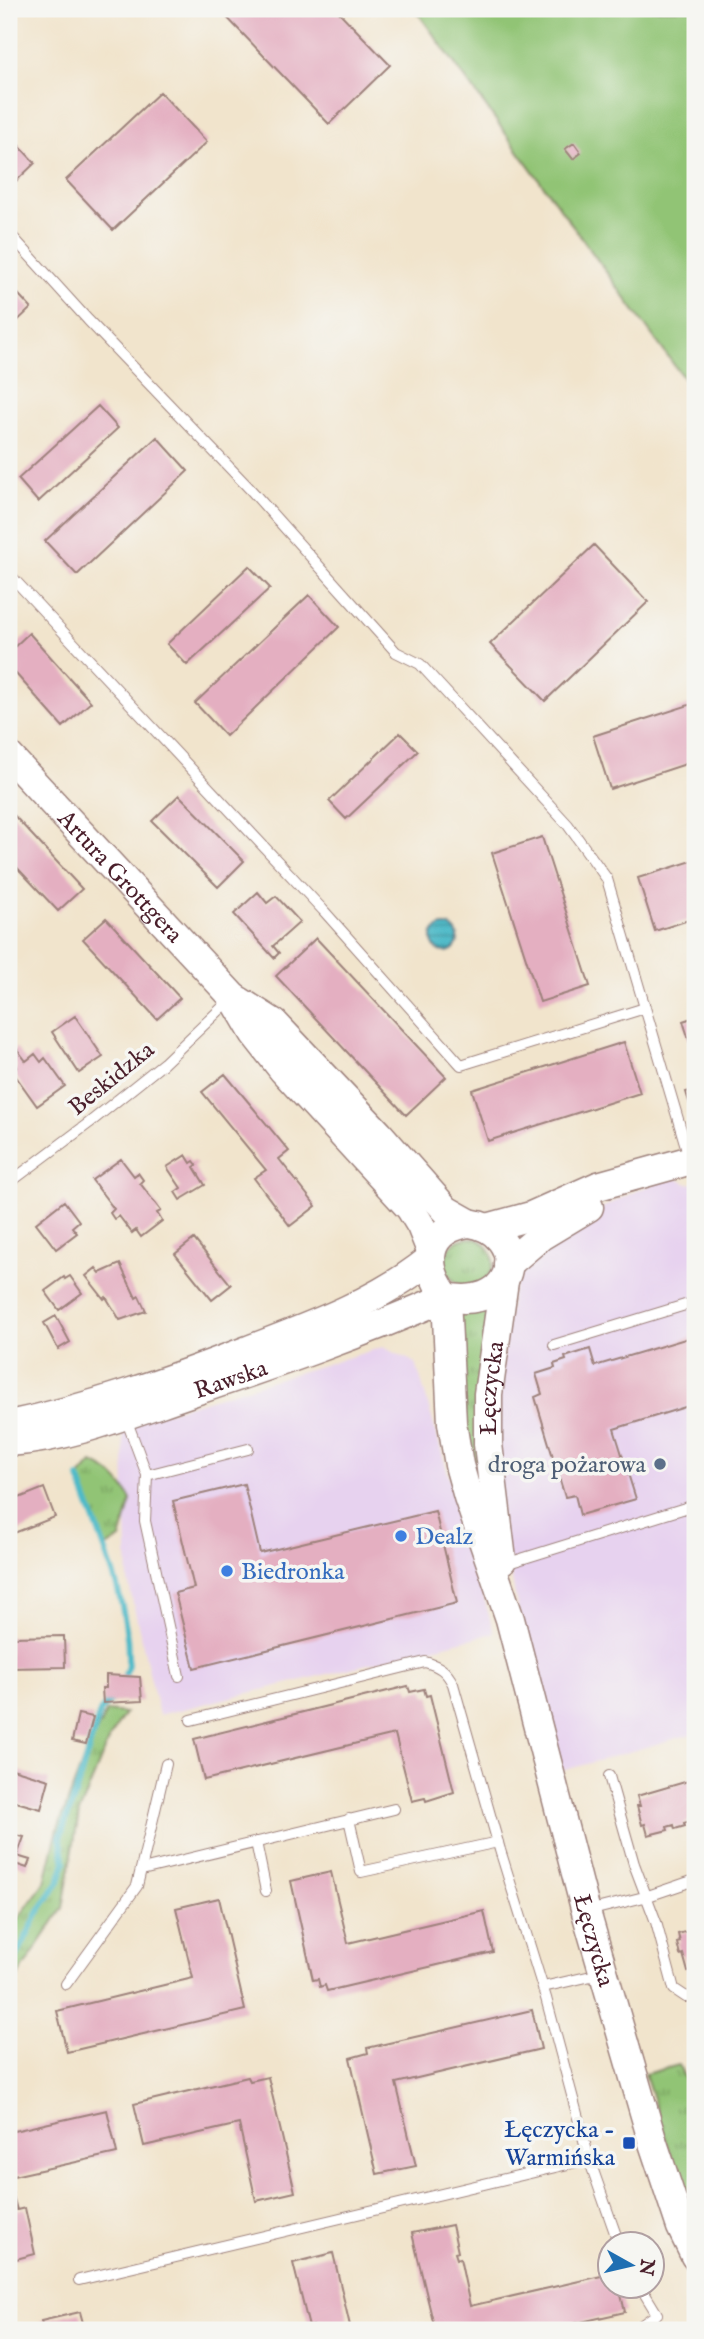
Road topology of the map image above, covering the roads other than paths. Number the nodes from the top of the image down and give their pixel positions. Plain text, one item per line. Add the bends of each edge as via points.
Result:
1 (9, 233) edge
2 (9, 574) edge
3 (9, 756) edge
4 (233, 997) junction
5 (645, 1008) junction
6 (684, 1162) edge
7 (9, 1183) edge
8 (478, 1225) junction
9 (430, 1256) junction
10 (506, 1273) junction
11 (446, 1297) junction
12 (695, 1302) edge
13 (554, 1345) dead end
14 (125, 1416) junction
15 (9, 1425) edge
16 (9, 1443) edge
17 (248, 1449) dead end
18 (147, 1475) junction
19 (695, 1505) edge
20 (503, 1565) junction
21 (510, 1619) junction
22 (179, 1676) dead end
23 (191, 1720) dead end
24 (166, 1764) dead end
25 (609, 1776) dead end
26 (394, 1809) dead end
27 (349, 1819) junction
28 (256, 1842) junction
29 (498, 1842) junction
30 (142, 1870) junction
31 (695, 1880) edge
32 (266, 1891) dead end
33 (648, 1896) junction
34 (586, 1912) junction
35 (605, 1973) junction
36 (65, 1984) dead end
37 (543, 1987) junction
38 (695, 1995) edge
39 (589, 2159) junction
40 (614, 2230) edge
41 (695, 2256) edge
42 (79, 2280) dead end
43 (648, 2300) edge
44 (639, 2327) dead end

1 - 5 lane via 396,652 420,664 568,825 607,879
2 - 5 lane via 461,1066
3 - 4 main road, Artura Grottgera
4 - 7 lane, Beskidzka via 163,1063
4 - 8 main road, Artura Grottgera via 274,1023 446,1210
4 - 9 main road, Artura Grottgera via 283,1070 403,1199 421,1226
5 - 6 lane
6 - 8 main road via 598,1186 531,1216
6 - 10 main road via 556,1225
8 - 9 main road via 457,1225 445,1231
8 - 10 main road via 503,1242
9 - 11 main road via 437,1284
9 - 15 main road, Rawska via 406,1279 282,1337 92,1405
10 - 11 main road via 494,1293 460,1300
10 - 20 main road, Łęczycka via 494,1341 488,1419
11 - 14 main road, Rawska
11 - 21 main road, Łęczycka via 455,1445 467,1497
12 - 13 lane
14 - 16 main road, Rawska via 68,1433
14 - 18 lane
17 - 18 lane
18 - 22 lane via 145,1521
19 - 20 lane
20 - 21 main road, Łęczycka
21 - 34 main road, Łęczycka
23 - 29 lane via 425,1662 437,1665 453,1684
24 - 30 lane
25 - 33 lane
26 - 27 lane
27 - 28 lane
27 - 29 lane via 361,1872
28 - 30 lane
28 - 32 lane
29 - 37 lane
30 - 36 lane via 137,1886
31 - 33 lane
33 - 34 lane
33 - 38 lane via 674,1989 686,1997
34 - 35 main road, Łęczycka
35 - 37 lane
35 - 41 main road, Łęczycka via 653,2143
37 - 39 lane
39 - 40 lane
39 - 42 lane
43 - 44 lane via 657,2314

